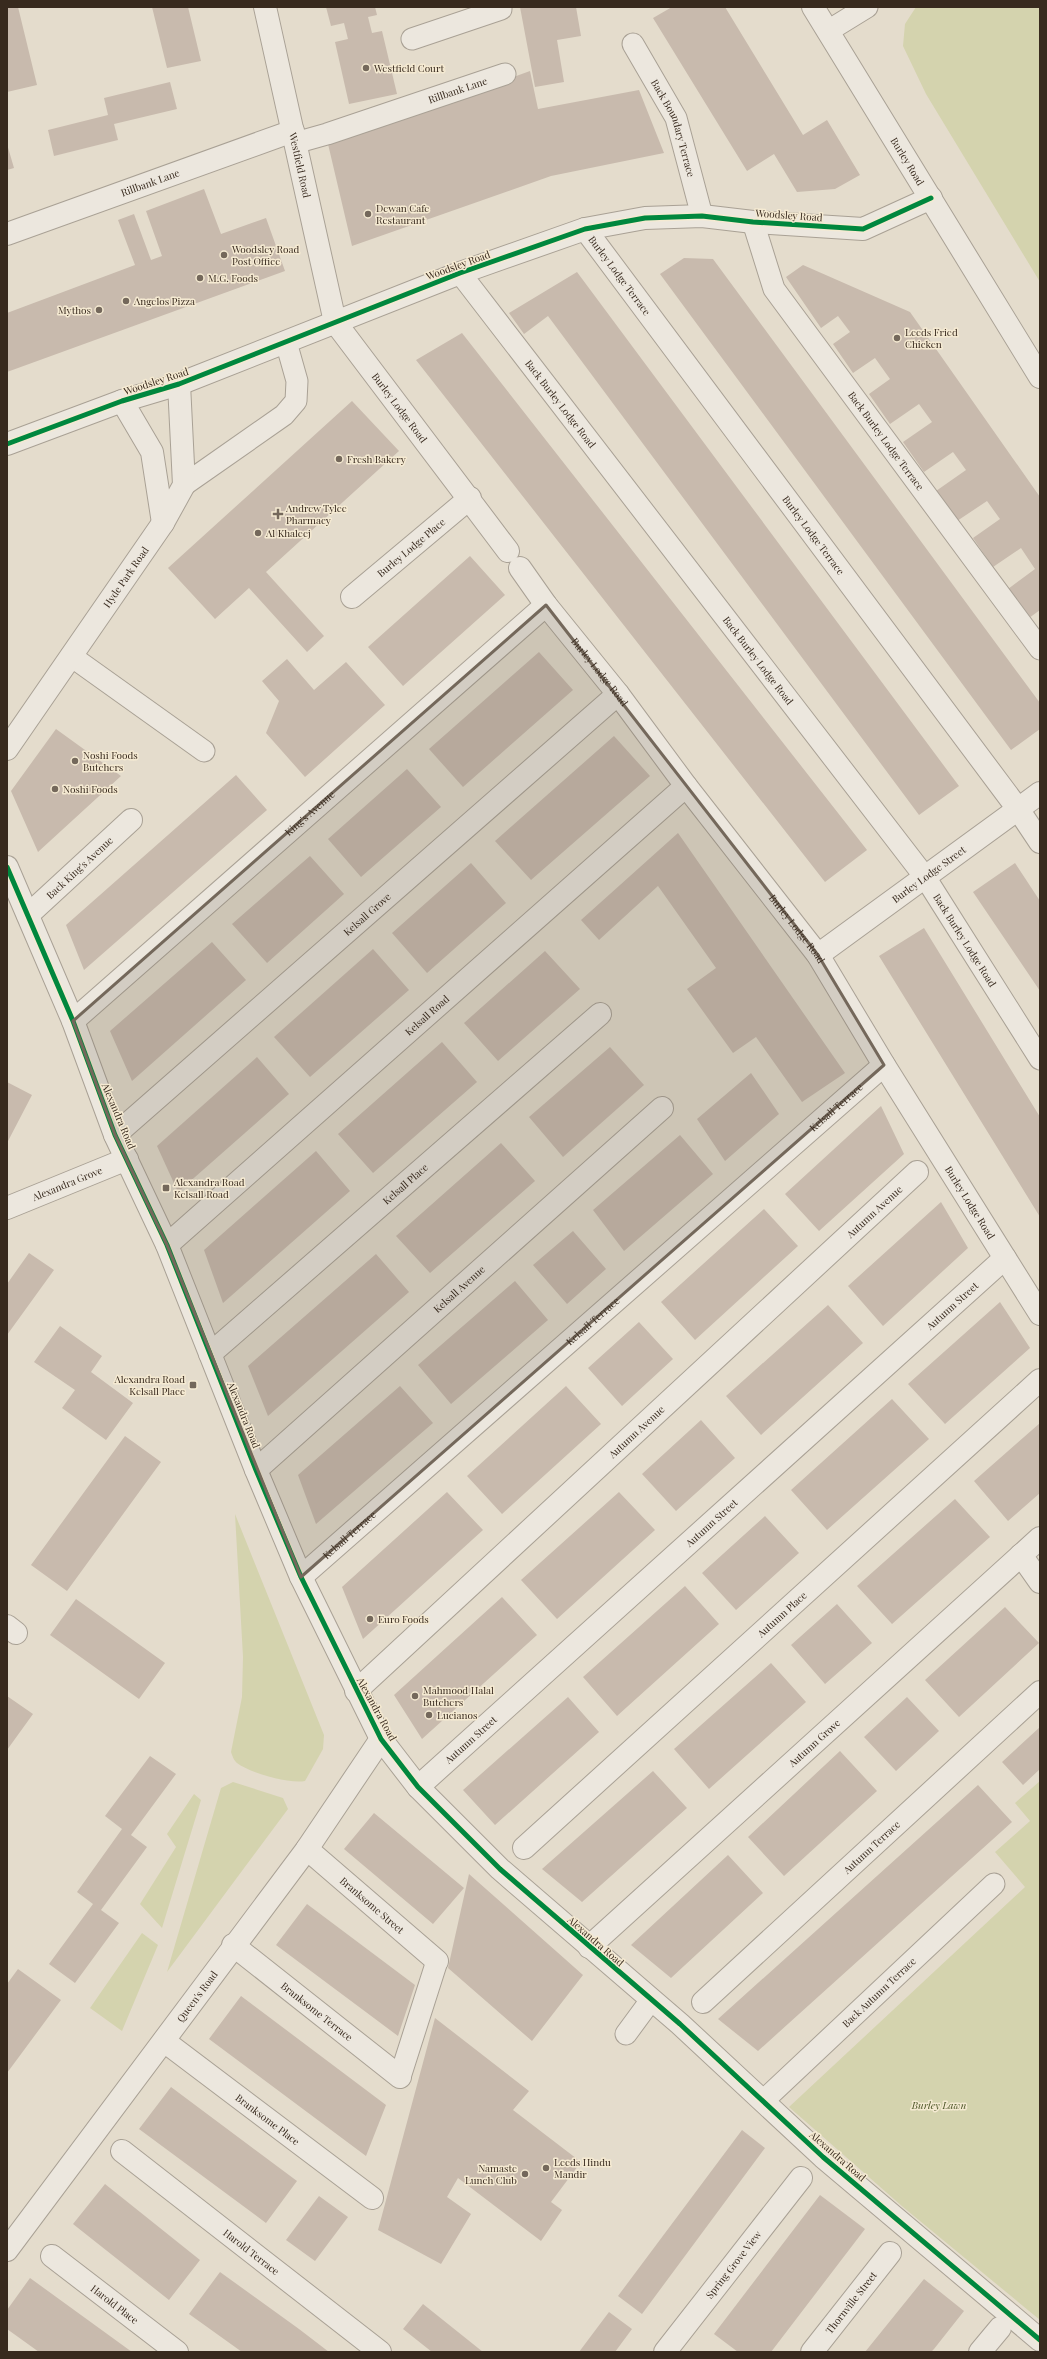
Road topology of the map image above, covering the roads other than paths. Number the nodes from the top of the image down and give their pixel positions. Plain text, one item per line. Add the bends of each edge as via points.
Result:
1 (265, 7) edge
2 (501, 7) edge
3 (813, 7) edge
4 (867, 7) edge
5 (828, 30) junction
6 (412, 39) dead end
7 (633, 44) dead end
8 (505, 74) dead end
9 (294, 137) junction
10 (931, 198) junction
11 (702, 216) junction
12 (753, 222) junction
13 (585, 229) junction
14 (7, 234) edge
15 (460, 273) junction
16 (335, 322) junction
17 (286, 342) junction
18 (1040, 377) edge
19 (179, 384) junction
20 (122, 401) junction
21 (7, 444) edge
22 (184, 485) junction
23 (470, 498) junction
24 (163, 523) junction
25 (352, 597) dead end
26 (546, 605) junction
27 (1040, 650) edge
28 (71, 656) junction
29 (618, 694) junction
30 (7, 749) edge
31 (204, 751) dead end
32 (686, 786) junction
33 (1040, 793) edge
34 (1018, 809) junction
35 (131, 820) dead end
36 (1040, 842) edge
37 (7, 867) edge
38 (925, 877) junction
39 (28, 915) junction
40 (818, 955) junction
41 (600, 1014) dead end
42 (73, 1021) junction
43 (1040, 1059) edge
44 (884, 1065) junction
45 (662, 1108) dead end
46 (115, 1135) junction
47 (127, 1159) junction
48 (917, 1172) dead end
49 (7, 1208) edge
50 (167, 1245) junction
51 (1005, 1258) junction
52 (1040, 1314) edge
53 (210, 1354) junction
54 (1040, 1380) edge
55 (256, 1470) junction
56 (1040, 1538) edge
57 (1021, 1555) junction
58 (301, 1577) junction
59 (1040, 1582) edge
60 (356, 1691) junction
61 (1040, 1692) edge
62 (381, 1739) junction
63 (418, 1787) junction
64 (307, 1848) junction
65 (524, 1848) dead end
66 (994, 1884) dead end
67 (233, 1945) junction
68 (589, 1947) junction
69 (437, 1961) joint
70 (651, 2000) junction
71 (703, 2002) dead end
72 (626, 2034) dead end
73 (164, 2041) junction
74 (400, 2077) joint
75 (763, 2101) junction
76 (122, 2151) dead end
77 (801, 2178) dead end
78 (372, 2198) dead end
79 (7, 2250) edge
80 (890, 2253) dead end
81 (52, 2256) dead end
82 (1000, 2328) dead end
83 (1040, 2340) edge
84 (177, 2352) edge
85 (380, 2352) edge
86 (665, 2352) edge
87 (812, 2352) edge
88 (980, 2352) edge

1 - 9 street, Westfield Road
2 - 6 lane
3 - 5 street, Burley Road
4 - 5 lane
5 - 10 street, Burley Road
7 - 11 lane, Back Boundary Terrace via 676,118
8 - 9 lane, Rillbank Lane
9 - 14 street, Rillbank Lane
9 - 16 street, Westfield Road
10 - 12 street, Woodsley Road via 863,229
10 - 18 street, Burley Road
11 - 12 street, Woodsley Road
11 - 13 street, Woodsley Road via 645,218
12 - 27 lane, Back Burley Lodge Terrace via 774,289
13 - 15 street, Woodsley Road
13 - 34 street, Burley Lodge Terrace
15 - 16 street, Woodsley Road
15 - 38 lane, Back Burley Lodge Road
16 - 17 street, Woodsley Road
16 - 23 street, Burley Lodge Road
17 - 19 street, Woodsley Road
17 - 22 lane via 297,381 296,401 284,415
19 - 20 street, Woodsley Road
19 - 22 street
20 - 21 street, Woodsley Road
20 - 24 street via 152,452
22 - 24 street, Hyde Park Road
23 - 25 street, Burley Lodge Place
23 - 26 street, Burley Lodge Road
24 - 28 street, Hyde Park Road
26 - 29 street, Burley Lodge Road
26 - 42 street, King's Avenue
28 - 30 street, Hyde Park Road
28 - 31 lane
29 - 32 street, Burley Lodge Road
29 - 46 street, Kelsall Grove
32 - 40 street, Burley Lodge Road
32 - 50 street, Kelsall Road
33 - 34 street, Burley Lodge Street
34 - 36 street, Burley Lodge Terrace
34 - 38 street, Burley Lodge Street
35 - 39 street, Back King's Avenue
37 - 39 street, Alexandra Road
38 - 40 street, Burley Lodge Street
38 - 43 lane, Back Burley Lodge Road
39 - 42 street, Alexandra Road
40 - 44 street, Burley Lodge Road
41 - 53 street, Kelsall Place
42 - 46 street, Alexandra Road
44 - 51 street, Burley Lodge Road
44 - 58 street, Kelsall Terrace
45 - 55 street, Kelsall Avenue
46 - 47 street, Alexandra Road
47 - 49 street, Alexandra Grove
47 - 50 street, Alexandra Road
48 - 60 street, Autumn Avenue
50 - 53 street, Alexandra Road
51 - 52 street, Burley Lodge Road
51 - 63 street, Autumn Street
53 - 55 street, Alexandra Road
54 - 65 street, Autumn Place
55 - 58 street, Alexandra Road
56 - 57 street, Autumn Grove
57 - 59 street
57 - 68 street, Autumn Grove
58 - 60 street, Alexandra Road
60 - 62 street, Alexandra Road
61 - 71 street, Autumn Terrace
62 - 63 street, Alexandra Road
62 - 64 street, Queen's Road
63 - 68 street, Alexandra Road via 500,1869
64 - 67 street, Queen's Road
64 - 69 street, Branksome Street
66 - 75 lane, Back Autumn Terrace
67 - 73 street, Queen's Road
67 - 74 street, Branksome Terrace
68 - 70 street, Alexandra Road
69 - 74 lane
70 - 72 lane
70 - 75 street, Alexandra Road
73 - 78 street, Branksome Place
73 - 79 street, Queen's Road
75 - 83 street, Alexandra Road via 823,2157
76 - 85 street, Harold Terrace
77 - 86 street, Spring Grove View
80 - 87 street, Thornville Street
81 - 84 street, Harold Place
82 - 88 street

